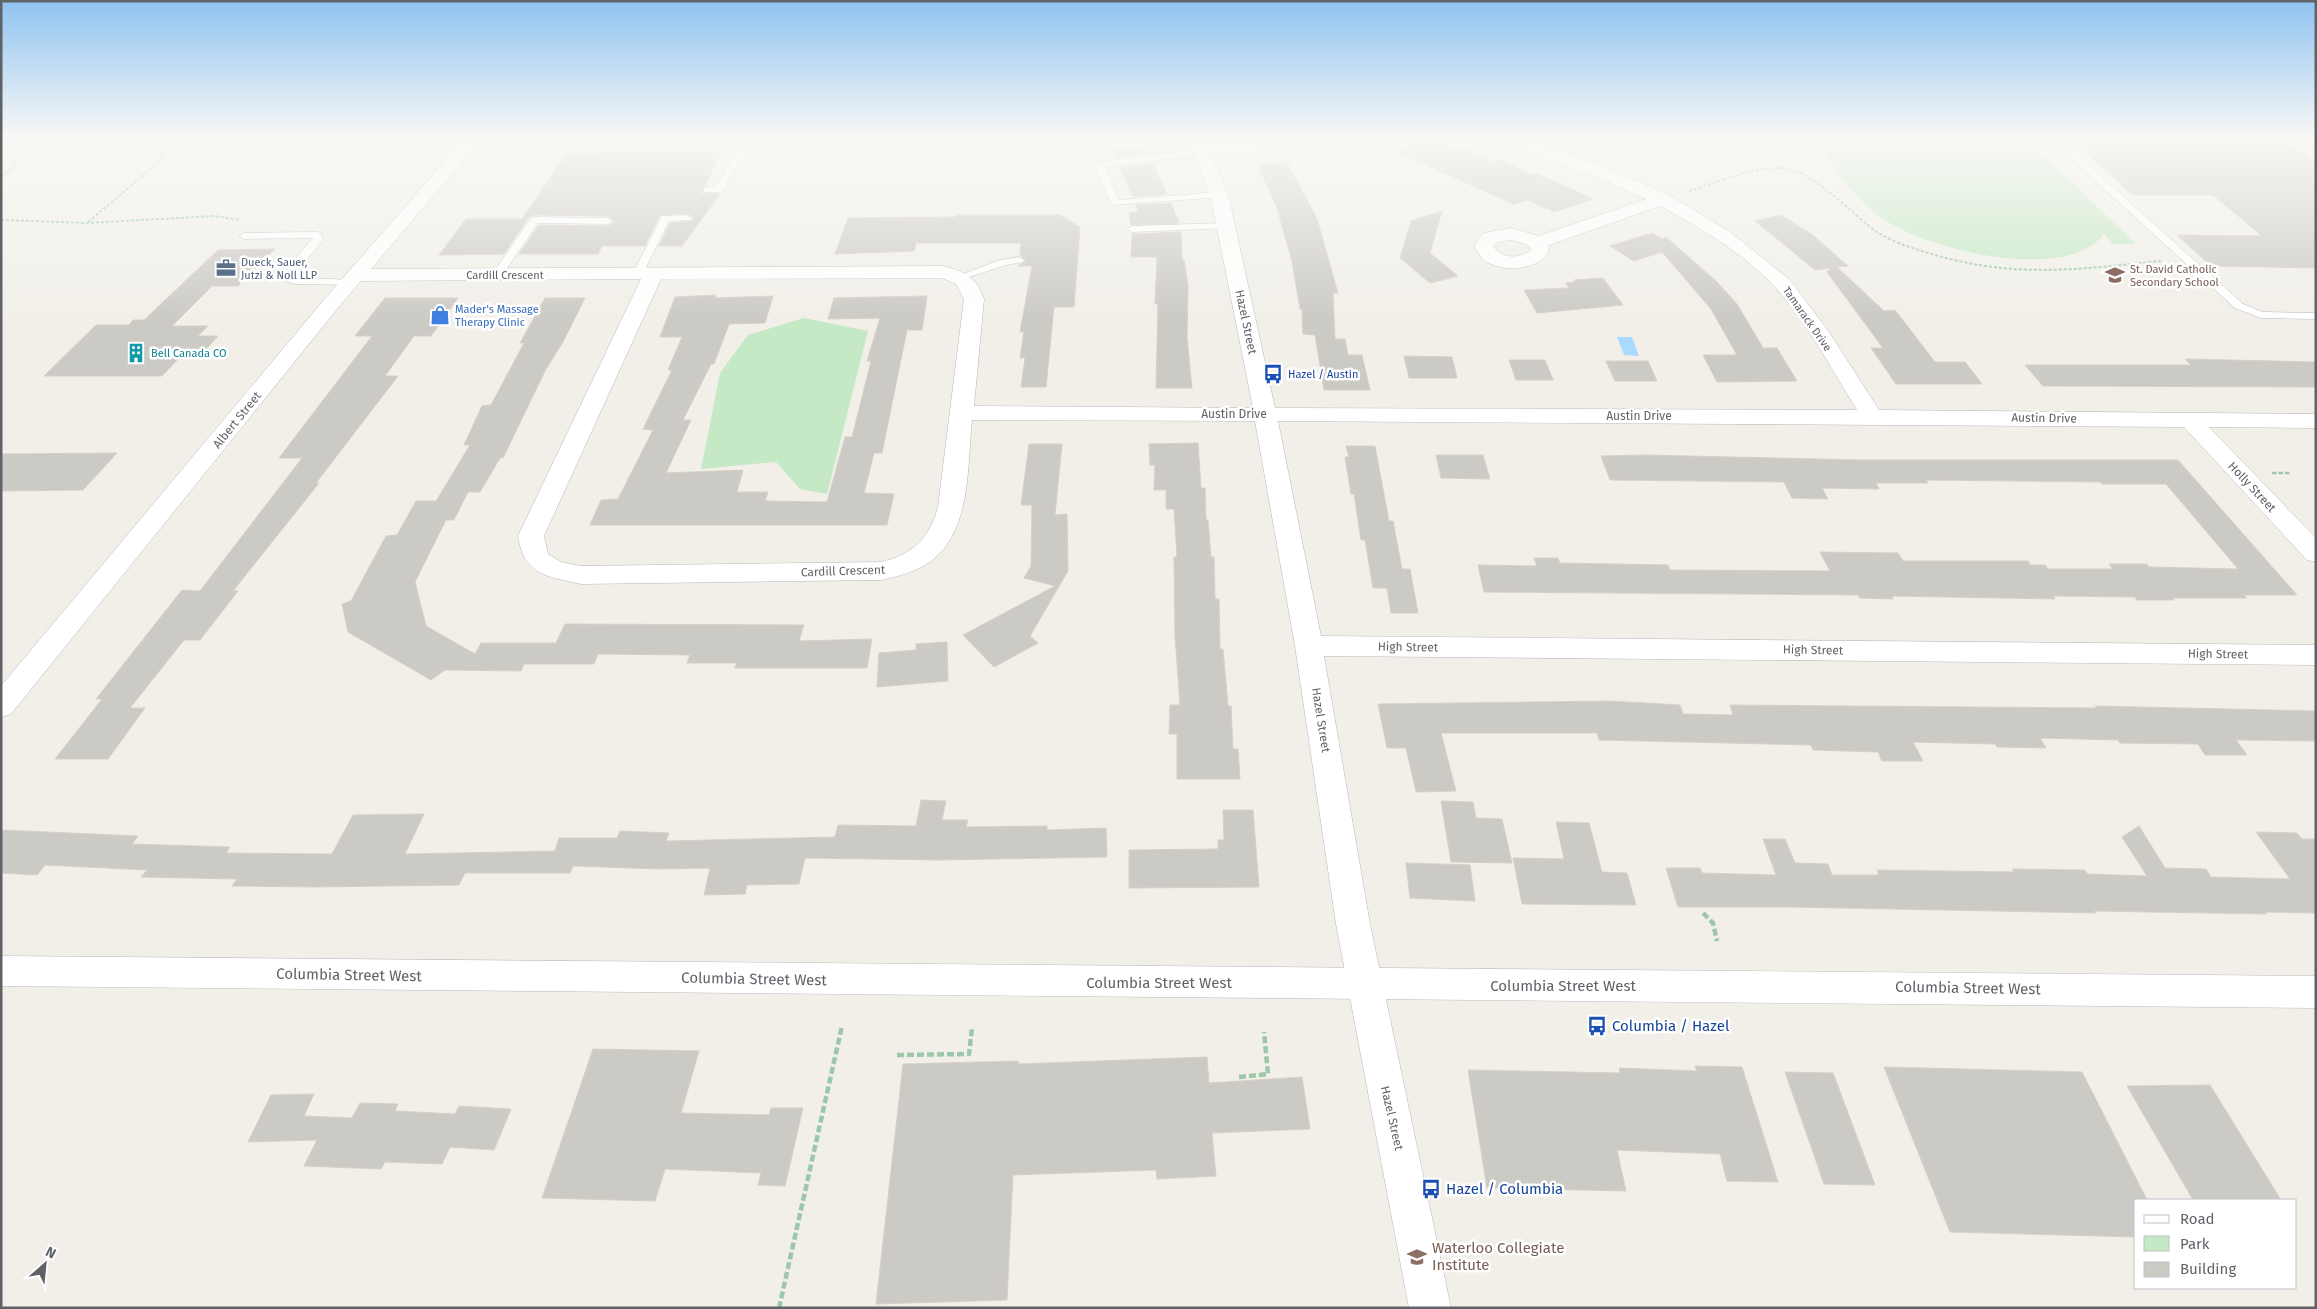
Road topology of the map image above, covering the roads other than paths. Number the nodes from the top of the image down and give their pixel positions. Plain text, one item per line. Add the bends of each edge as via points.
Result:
1 (423, 198) edge
2 (1113, 198) edge
3 (1179, 198) edge
4 (1220, 198) edge
5 (2117, 198) edge
6 (1663, 199) joint
7 (686, 218) dead end
8 (608, 221) dead end
9 (1226, 226) junction
10 (1132, 229) dead end
11 (244, 236) road end
12 (1536, 243) dead end
13 (1019, 260) dead end
14 (497, 275) junction
15 (645, 275) junction
16 (960, 277) junction
17 (353, 279) junction
18 (2316, 316) edge
19 (962, 412) junction
20 (1265, 414) junction
21 (1872, 417) junction
22 (2189, 419) junction
23 (2316, 421) edge
24 (2316, 554) edge
25 (1309, 646) junction
26 (2316, 655) edge
27 (1, 706) edge
28 (1, 971) edge
29 (1366, 983) junction
30 (2316, 992) edge
31 (1430, 1308) edge

1 - 17 street, Albert Street
2 - 3 lane via 1115,203
4 - 9 street, Hazel Street
5 - 18 lane via 2238,306 2261,315
6 - 12 street
6 - 21 street, Tamarack Drive via 1723,234 1782,283
7 - 15 lane via 666,218
8 - 14 lane via 535,220
9 - 10 lane
9 - 20 street, Hazel Street
11 - 17 lane via 316,236 318,240 285,278 294,281
13 - 16 lane
14 - 15 street, Cardill Crescent
14 - 17 street, Cardill Crescent
15 - 16 street, Cardill Crescent via 943,272
15 - 19 street, Cardill Crescent via 531,536 533,554 545,566 581,575 881,571 903,567 927,552 949,514
16 - 19 street, Cardill Crescent via 970,285 974,299
17 - 27 street, Albert Street
19 - 20 street, Austin Drive
20 - 21 street, Austin Drive
20 - 25 street, Hazel Street
21 - 22 street, Austin Drive
22 - 23 street, Austin Drive
22 - 24 street, Holly Street
25 - 26 street, High Street
25 - 29 street, Hazel Street via 1353,924
28 - 29 street, Columbia Street West
29 - 30 street, Columbia Street West
29 - 31 street, Hazel Street via 1375,1042

